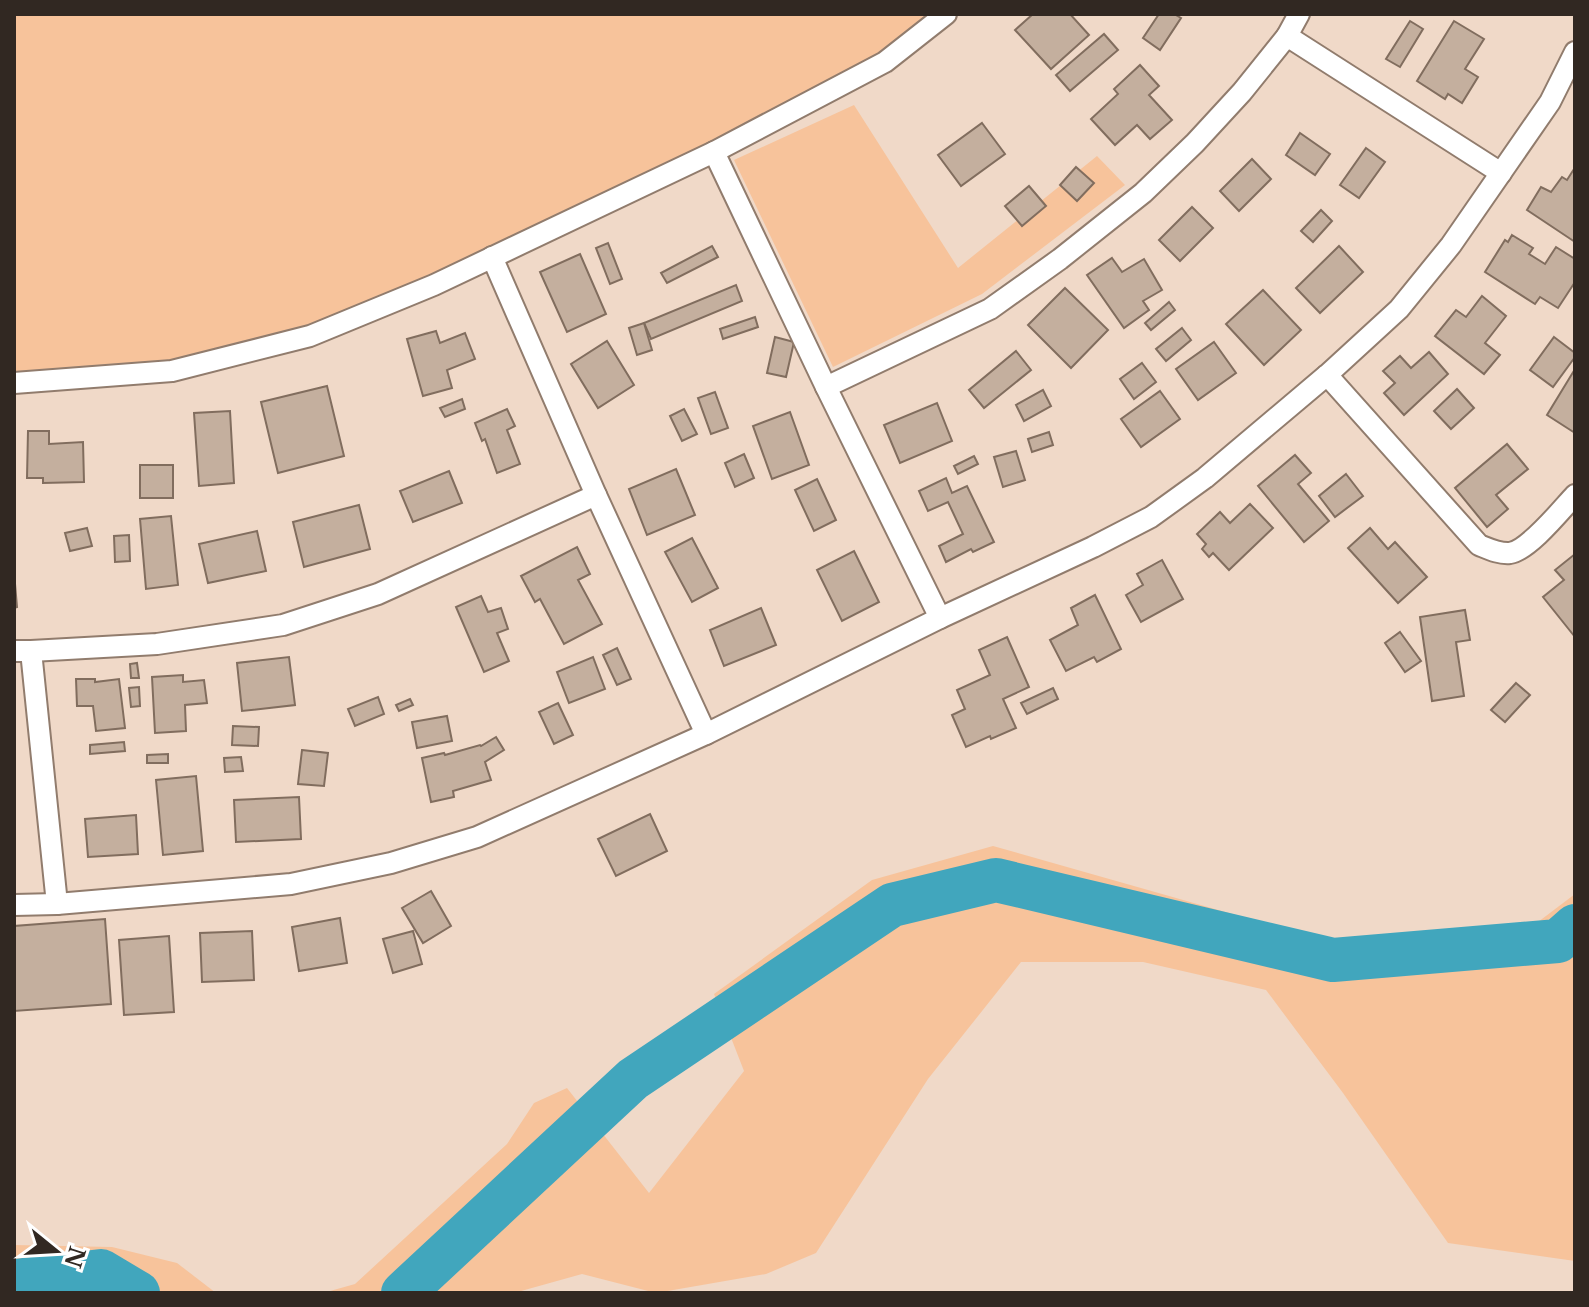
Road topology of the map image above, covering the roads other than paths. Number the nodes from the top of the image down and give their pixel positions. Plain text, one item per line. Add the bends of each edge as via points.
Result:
1 (946, 14) edge
2 (1299, 14) edge
3 (1287, 36) junction
4 (1575, 52) edge
5 (714, 152) junction
6 (1501, 173) junction
7 (492, 257) junction
8 (1327, 375) junction
9 (14, 383) edge
10 (826, 387) junction
11 (596, 495) junction
12 (1575, 495) edge
13 (940, 618) junction
14 (22, 651) edge
15 (706, 734) junction
16 (57, 904) junction
17 (14, 905) edge

1 - 5 street via 885,62
2 - 3 street
3 - 6 street
3 - 10 street via 1195,143 1143,193 1060,259 990,309
4 - 6 street via 1550,102
5 - 7 street
5 - 10 street
6 - 8 street via 1399,309
7 - 9 street via 310,336 172,371
7 - 11 street
8 - 12 street via 1479,545 1512,553 1532,541
8 - 13 street via 1151,517
10 - 13 street
11 - 14 street via 378,594 283,625 157,644
11 - 15 street
13 - 15 street
14 - 16 street
15 - 16 street via 477,837 391,863 291,884
16 - 17 street

